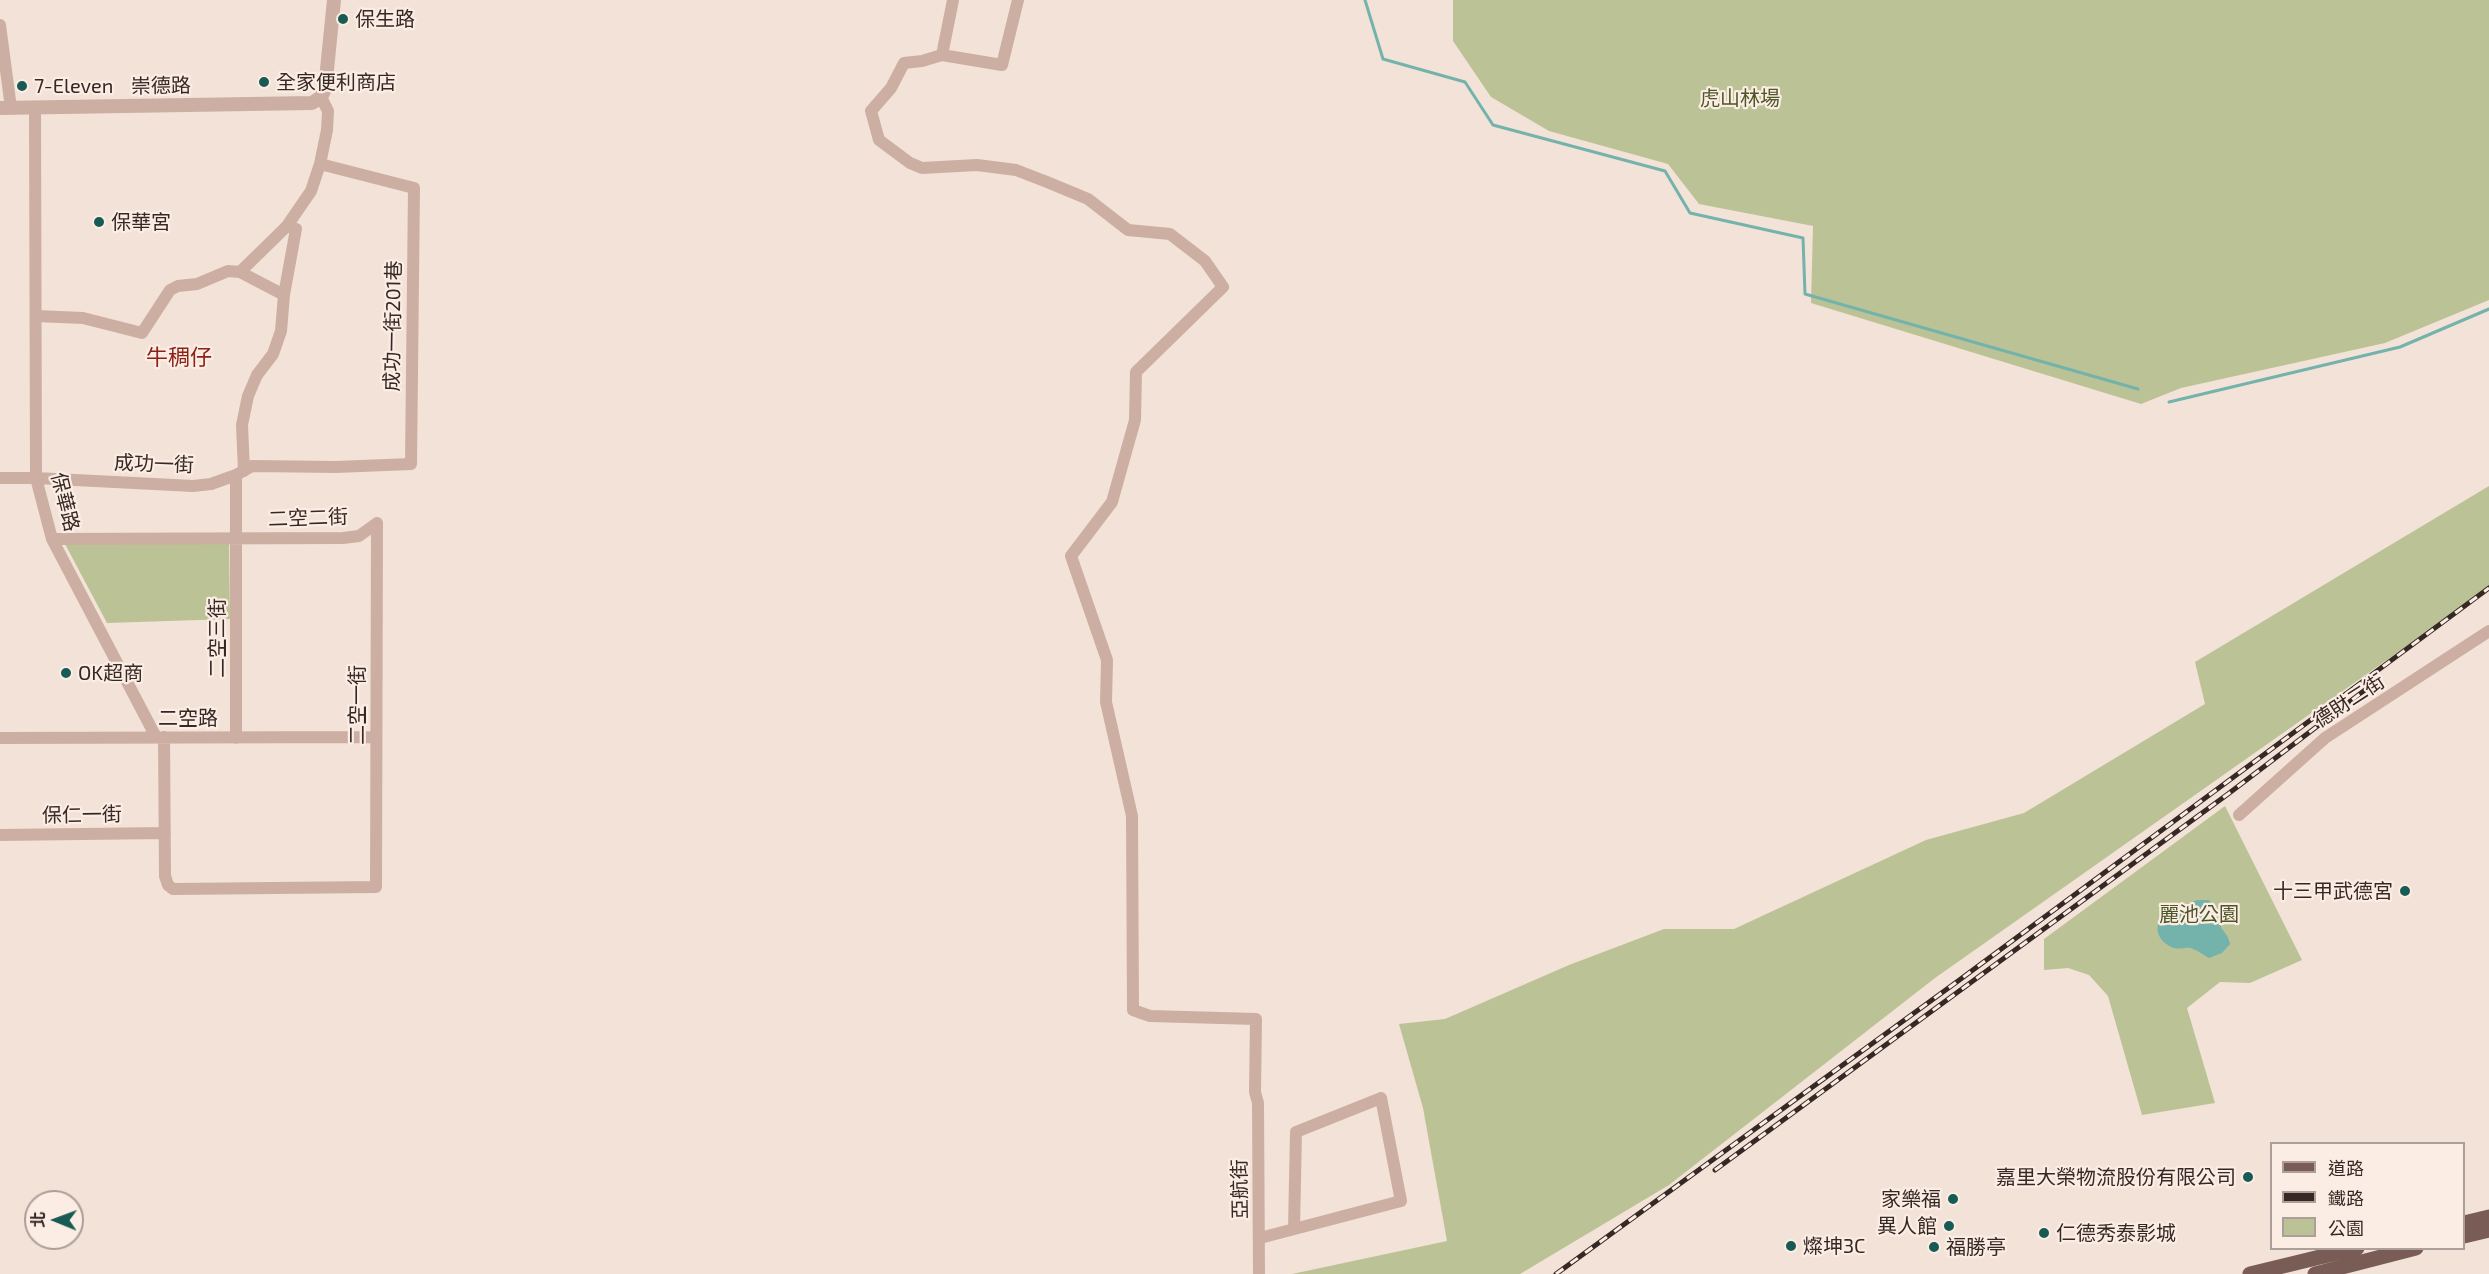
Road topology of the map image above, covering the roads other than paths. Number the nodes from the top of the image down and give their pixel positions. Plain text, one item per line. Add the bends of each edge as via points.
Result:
1 (334, 0) edge
2 (953, 0) edge
3 (1018, 0) edge
4 (0, 25) edge
5 (942, 55) junction
6 (321, 97) junction
7 (5, 108) edge
8 (35, 109) junction
9 (320, 164) junction
10 (287, 226) junction
11 (240, 272) junction
12 (284, 295) junction
13 (36, 316) junction
14 (411, 464) joint
15 (240, 473) junction
16 (0, 478) edge
17 (36, 478) junction
18 (377, 523) joint
19 (52, 539) junction
20 (236, 539) junction
21 (2489, 631) edge
22 (160, 737) junction
23 (376, 737) junction
24 (0, 738) edge
25 (236, 738) junction
26 (2239, 815) dead end
27 (165, 833) junction
28 (0, 835) edge
29 (376, 887) joint
30 (2487, 1221) edge
31 (2465, 1223) edge
32 (1294, 1229) junction
33 (2465, 1235) edge
34 (1260, 1238) junction
35 (2349, 1250) edge
36 (2408, 1250) edge
37 (1259, 1274) edge
38 (2250, 1274) edge
39 (2315, 1274) edge

1 - 6 street
2 - 5 street
3 - 5 street via 1002,65
4 - 7 street
5 - 34 street, 亞航街 via 904,63 891,88 871,111 879,140 922,168 977,165 1016,170 1088,199 1128,230 1170,234 1205,261 1223,287 1136,372 1135,420 1112,502 1071,556 1107,660 1106,702 1132,816 1133,1010 1150,1016 1256,1019
6 - 8 street, 崇德路 via 312,103
6 - 9 street via 328,111
7 - 8 street, 崇德路
8 - 13 street, 保華路
9 - 10 street via 311,191
9 - 14 street, 成功一街201巷 via 414,188
10 - 11 street
10 - 12 street via 296,229
11 - 12 street
11 - 13 street via 228,271 170,290 142,333 83,318
12 - 15 street via 281,331 273,354 257,375 248,396
13 - 17 street, 保華路
14 - 15 street, 成功一街 via 252,466
15 - 17 street, 成功一街 via 194,486
15 - 20 street, 二空三街
16 - 17 street, 成功一街
17 - 19 street, 保華路
18 - 20 street, 二空二街 via 352,538
18 - 23 street, 二空一街
19 - 20 street, 二空二街
19 - 22 street, 保華路
20 - 25 street, 二空三街
21 - 26 street, 德財二街 via 2325,738
22 - 24 street, 二空路
22 - 25 street, 二空路
22 - 27 street, 保華路
23 - 25 street, 二空路
23 - 29 street, 二空一街
27 - 28 street, 保仁一街
27 - 29 street, 保華路 via 165,876 173,889
30 - 31 main road
30 - 33 main road
32 - 32 street via 1296,1132 1381,1098 1401,1201
32 - 34 street
34 - 37 street, 亞航街
35 - 38 main road
36 - 39 main road

